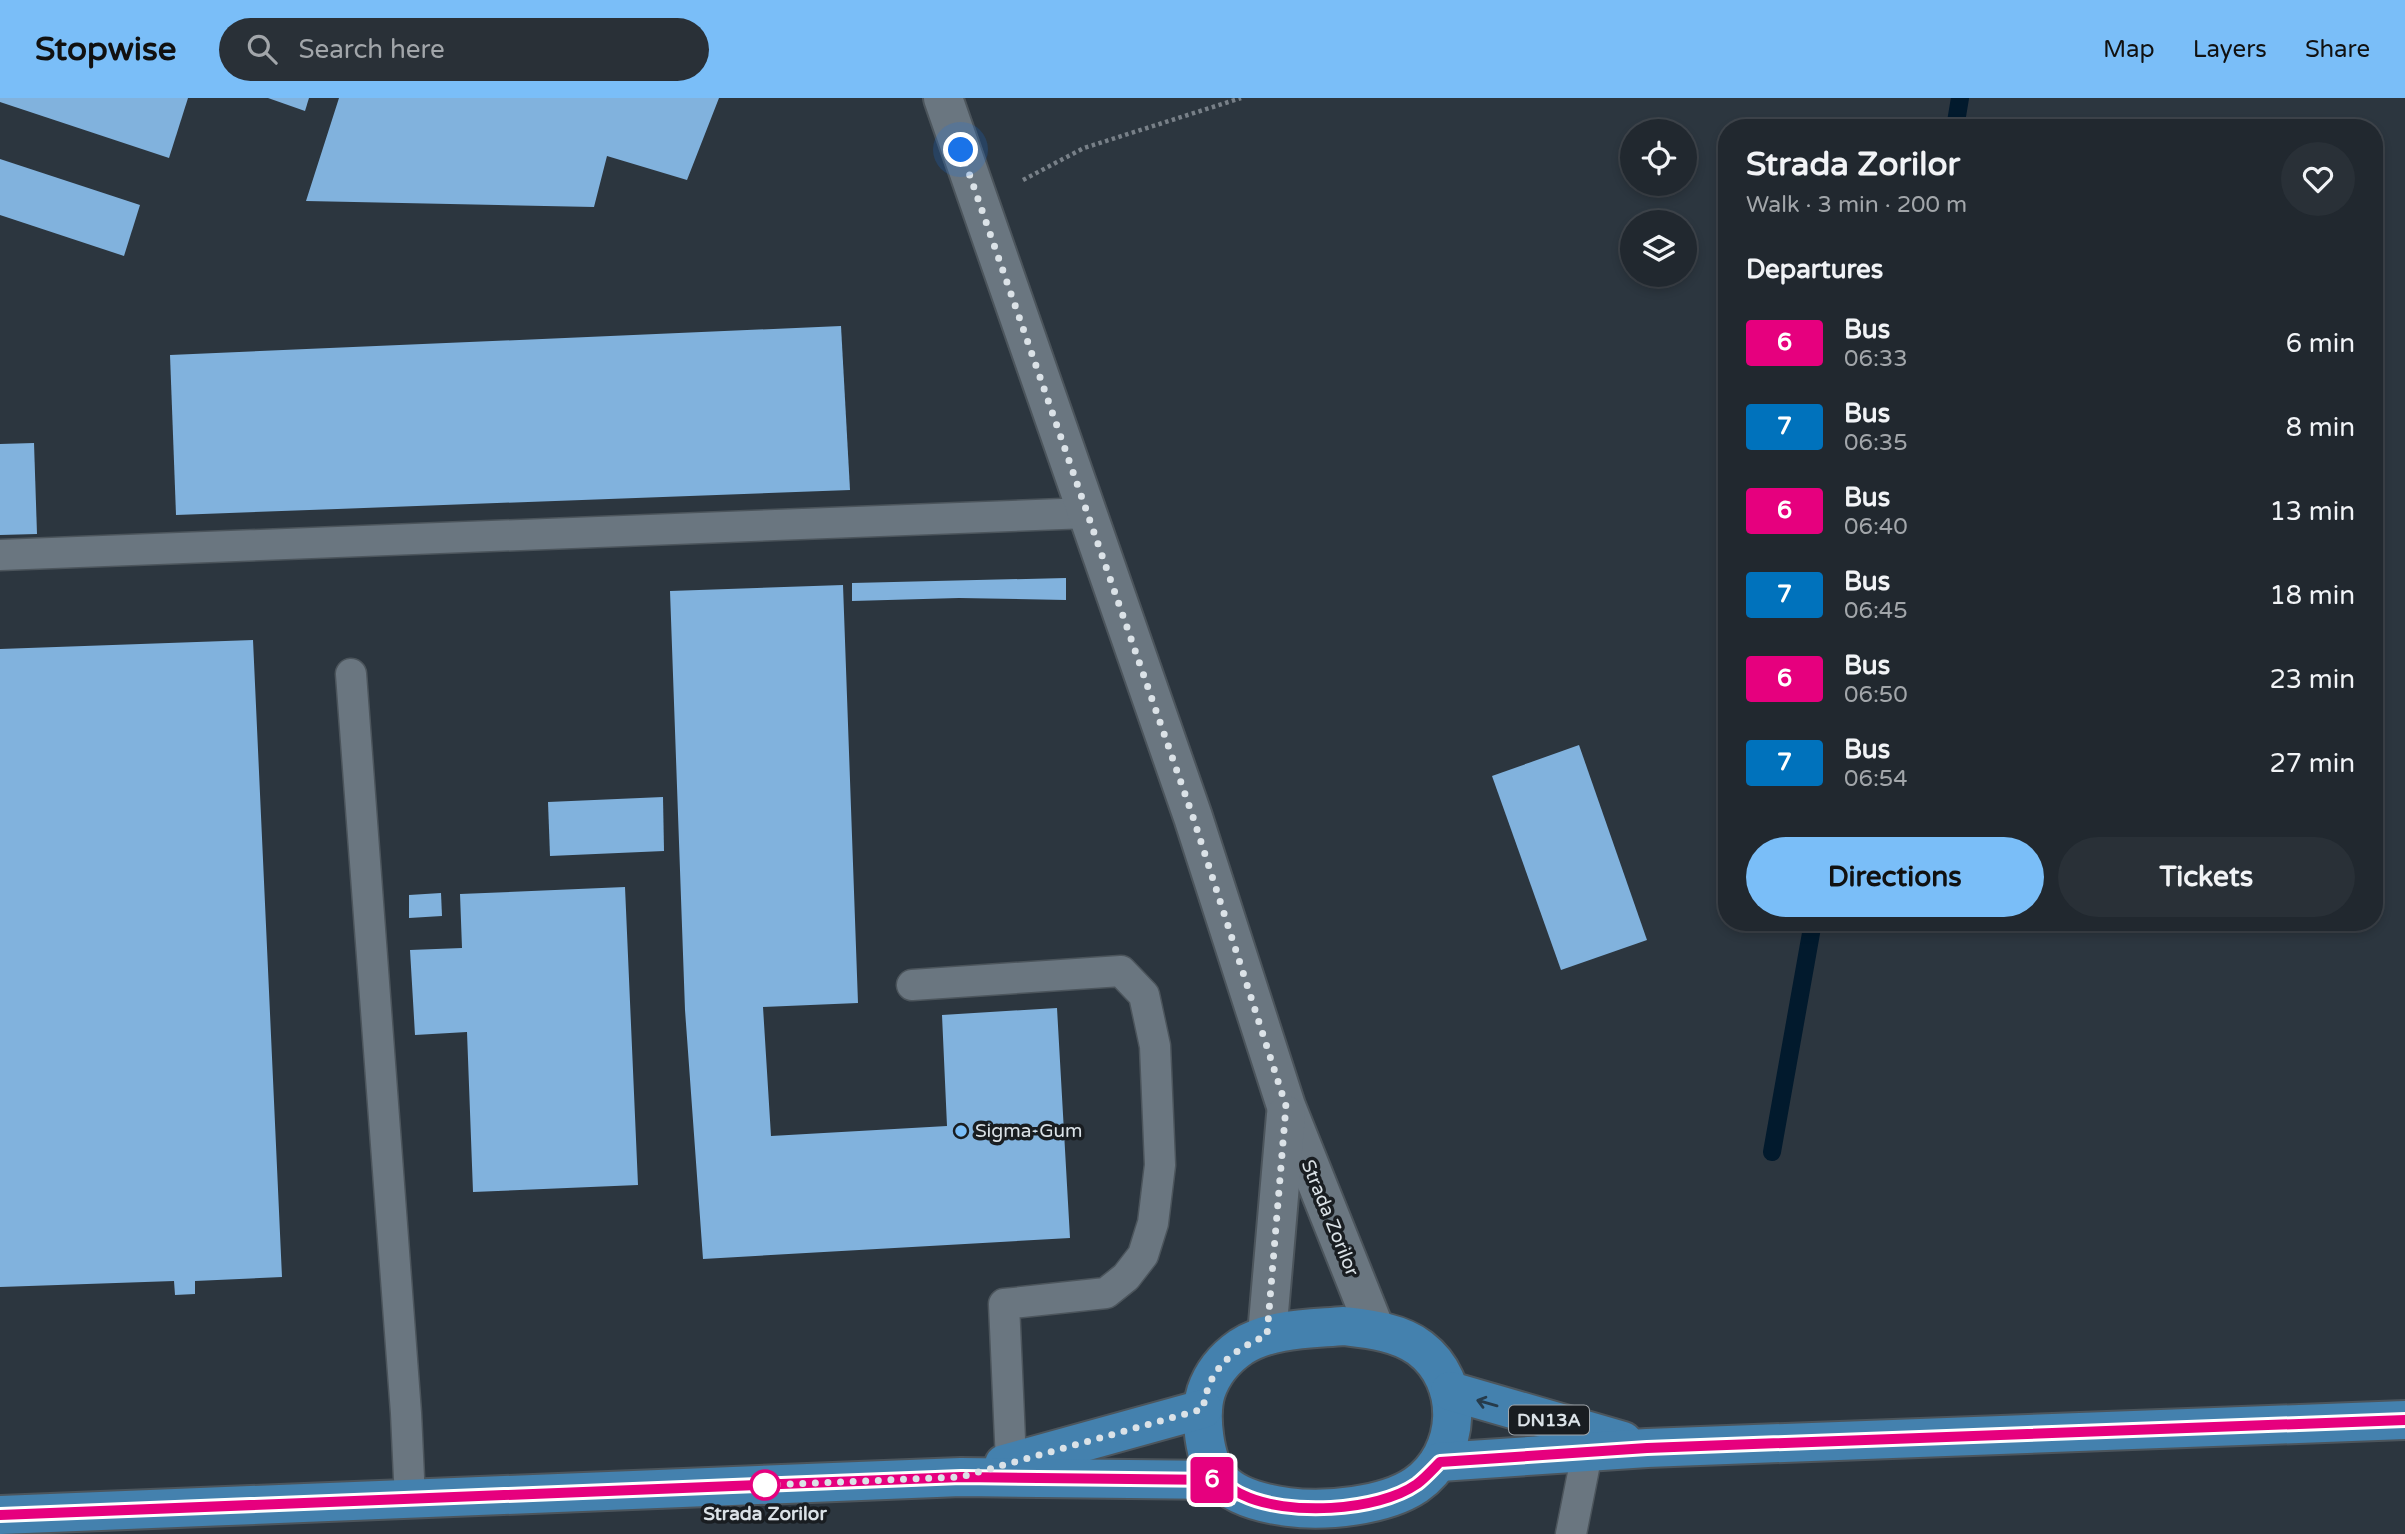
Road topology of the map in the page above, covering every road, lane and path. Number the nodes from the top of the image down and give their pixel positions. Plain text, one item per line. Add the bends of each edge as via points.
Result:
1 (943, 98) edge
2 (1241, 98) edge
3 (980, 203) junction
4 (1088, 513) junction
5 (0, 555) edge
6 (351, 674) dead end
7 (912, 985) dead end
8 (1286, 1106) junction
9 (1375, 1329) junction
10 (1267, 1335) junction
11 (1450, 1391) junction
12 (1203, 1409) junction
13 (2405, 1420) edge
14 (1647, 1448) junction
15 (1587, 1453) junction
16 (1011, 1462) junction
17 (1440, 1462) junction
18 (961, 1477) junction
19 (1220, 1480) junction
20 (410, 1500) junction
21 (0, 1515) edge
22 (1571, 1534) edge

1 - 3 street, Strada Zorilor
2 - 3 path via 1084,148
3 - 4 street, Strada Zorilor
4 - 5 lane
4 - 8 street, Strada Zorilor
6 - 20 lane
7 - 16 lane via 1121,971 1144,995 1155,1046 1160,1165 1153,1223 1143,1255 1106,1293 1004,1304
8 - 9 street, Strada Zorilor
8 - 10 street, Strada Zorilor
9 - 10 main road via 1344,1326
9 - 11 main road via 1420,1348 1441,1371
10 - 12 main road via 1241,1347 1219,1366
14 -> 11 main road, DN13A
11 - 17 main road via 1451,1438
12 - 16 main road
12 - 19 main road via 1209,1461
13 - 14 main road, DN13A
14 - 15 main road, DN13A
15 - 17 main road, DN13A
15 - 22 lane
16 - 18 main road
17 - 19 main road via 1416,1485 1376,1502 1334,1509 1287,1507 1243,1496
18 - 19 main road
18 - 20 main road
20 - 21 main road

